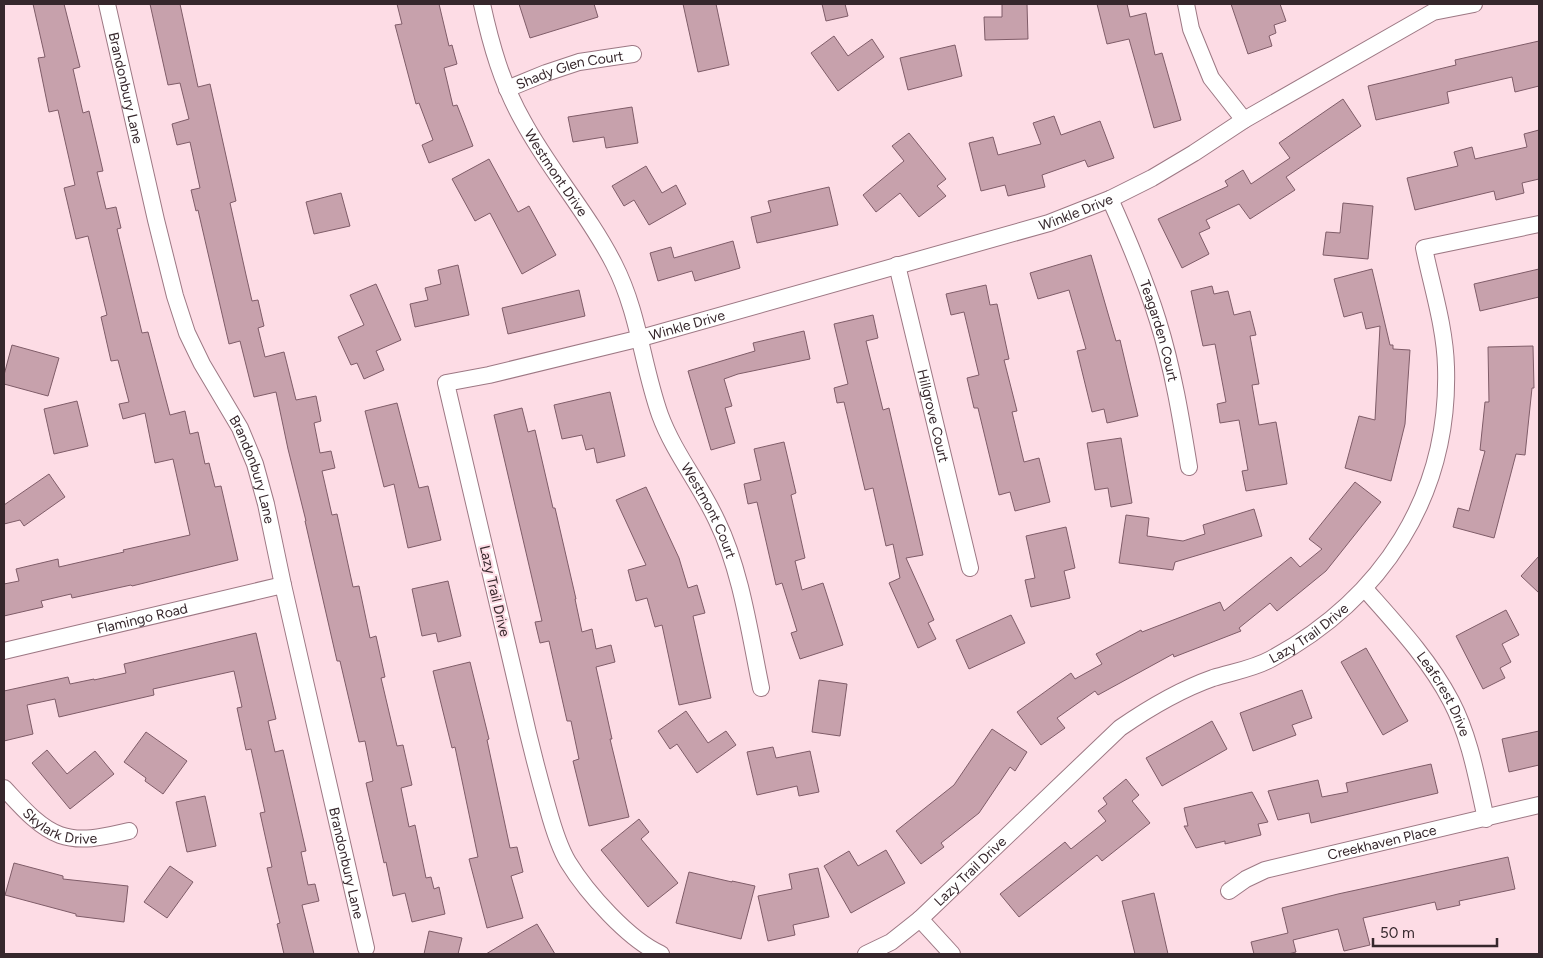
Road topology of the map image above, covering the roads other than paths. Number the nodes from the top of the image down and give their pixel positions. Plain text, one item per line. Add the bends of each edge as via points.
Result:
1 (107, 4) edge
2 (482, 4) edge
3 (1186, 4) edge
4 (1474, 4) edge
5 (1432, 8) edge
6 (633, 54) dead end
7 (507, 89) junction
8 (1244, 120) junction
9 (1110, 199) junction
10 (1539, 224) edge
11 (898, 265) junction
12 (641, 338) junction
13 (1189, 467) dead end
14 (970, 568) dead end
15 (283, 585) junction
16 (1365, 589) junction
17 (4, 651) edge
18 (761, 688) dead end
19 (4, 788) edge
20 (1539, 805) edge
21 (1486, 818) junction
22 (128, 831) dead end
23 (1229, 891) dead end
24 (920, 919) junction
25 (366, 948) dead end
26 (661, 954) edge
27 (866, 954) edge
28 (952, 954) edge

1 - 15 street, Brandonbury Lane via 175,296 191,341 240,428 255,464
2 - 7 street, Westmont Drive
3 - 8 street via 1190,28 1211,78
4 - 5 street, Winkle Drive
5 - 8 street, Winkle Drive
6 - 7 street, Shady Glen Court via 579,62
7 - 12 street, Westmont Drive via 523,122 614,262
8 - 9 street, Winkle Drive via 1152,178
9 - 11 street, Winkle Drive via 1040,226
9 - 13 street, Teagarden Court via 1143,276 1158,322 1172,373
10 - 16 street, Lazy Trail Drive via 1424,248 1443,336 1446,367 1445,409 1438,452 1425,494 1407,532
11 - 12 street, Winkle Drive
11 - 14 street, Hillgrove Court
12 - 18 street, Westmont Court via 660,414 671,442 718,521 730,552
12 - 26 street, Lazy Trail Drive via 446,384 554,827 568,861 591,893 617,921 648,948
15 - 17 street, Flamingo Road
15 - 25 street, Brandonbury Lane
16 - 21 street, Leafcrest Drive via 1436,674 1452,702 1465,736
16 - 24 street, Lazy Trail Drive via 1330,620 1268,661 1186,689 1120,728
19 - 22 street, Skylark Drive via 42,826 60,835 80,839
20 - 21 street, Creekhaven Place
21 - 23 street, Creekhaven Place via 1265,870
24 - 27 street, Lazy Trail Drive via 891,942
24 - 28 street

